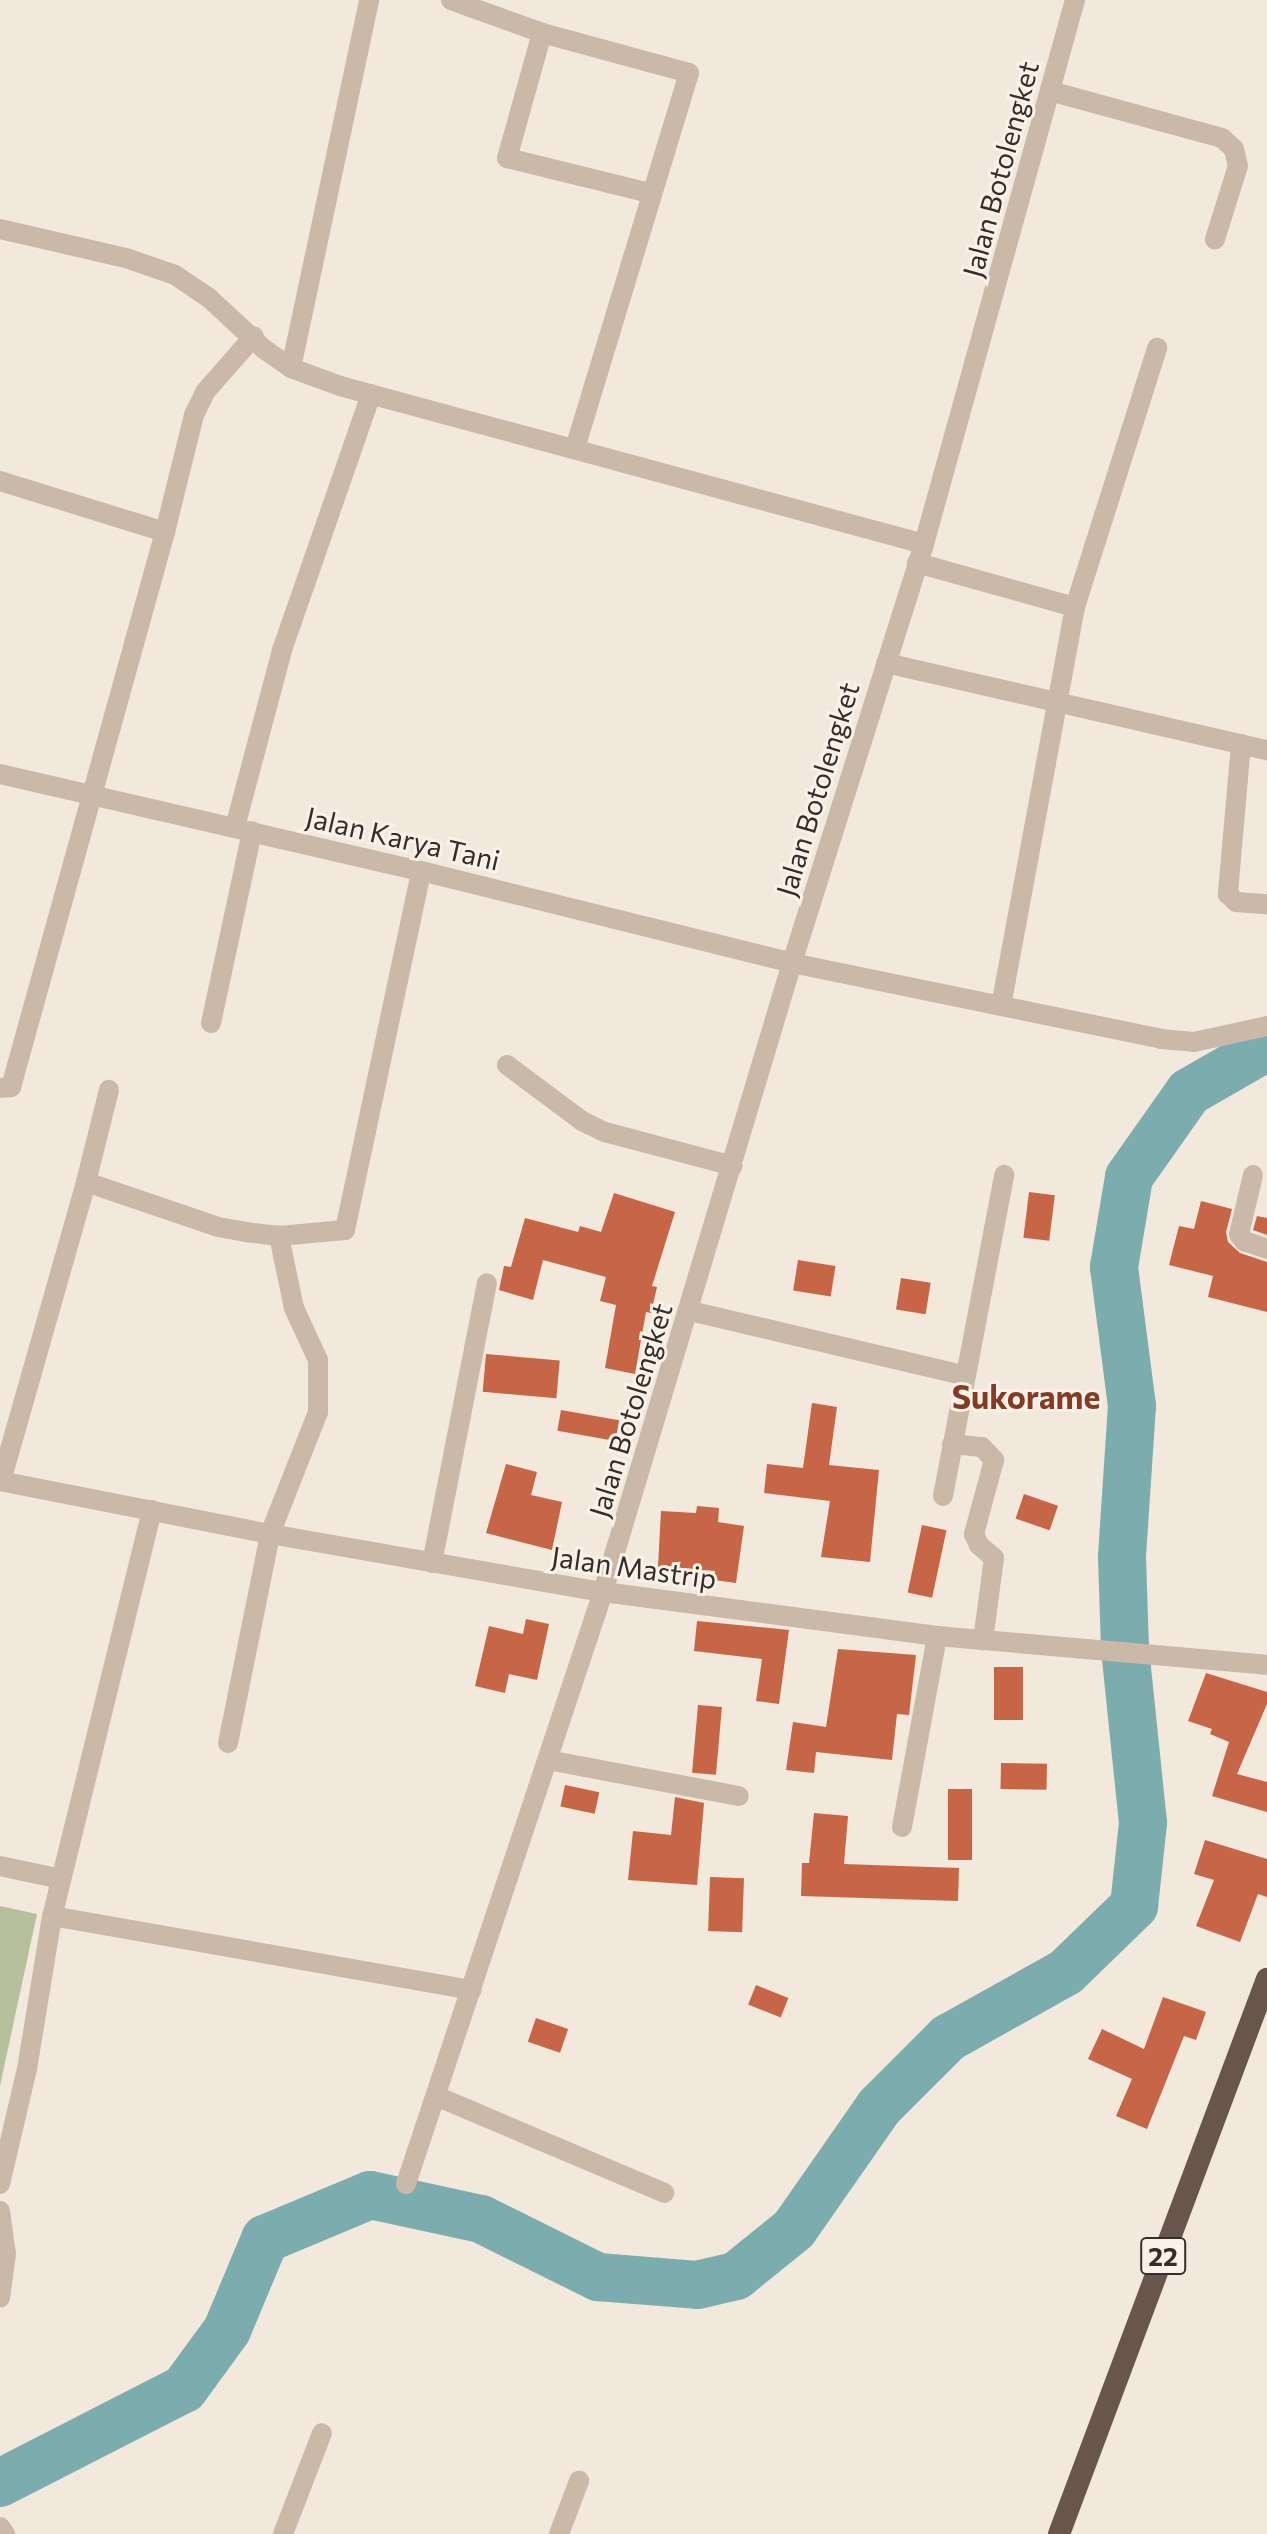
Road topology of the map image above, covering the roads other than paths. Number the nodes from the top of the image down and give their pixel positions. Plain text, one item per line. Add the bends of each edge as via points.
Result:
1 (369, 0) edge
2 (451, 0) edge
3 (1075, 0) edge
4 (473, 3) edge
5 (542, 33) junction
6 (1050, 91) junction
7 (650, 193) junction
8 (0, 229) edge
9 (1215, 239) dead end
10 (254, 336) junction
11 (1157, 348) dead end
12 (291, 368) junction
13 (371, 394) junction
14 (575, 448) junction
15 (0, 481) edge
16 (165, 532) junction
17 (920, 554) junction
18 (1075, 607) junction
19 (886, 663) junction
20 (1056, 702) junction
21 (1241, 744) junction
22 (1267, 750) edge
23 (0, 774) edge
24 (90, 793) junction
25 (243, 829) junction
26 (421, 871) junction
27 (1267, 904) edge
28 (792, 963) junction
29 (1001, 1006) junction
30 (211, 1023) dead end
31 (1267, 1026) edge
32 (507, 1065) dead end
33 (0, 1088) edge
34 (109, 1090) dead end
35 (733, 1166) junction
36 (1004, 1175) dead end
37 (1253, 1175) dead end
38 (86, 1182) junction
39 (279, 1236) junction
40 (1267, 1249) edge
41 (487, 1283) dead end
42 (690, 1311) junction
43 (963, 1375) junction
44 (952, 1444) junction
45 (0, 1481) edge
46 (943, 1496) dead end
47 (152, 1510) junction
48 (270, 1534) junction
49 (432, 1563) junction
50 (603, 1592) junction
51 (937, 1636) junction
52 (983, 1640) junction
53 (1267, 1665) edge
54 (228, 1743) dead end
55 (548, 1760) junction
56 (739, 1796) dead end
57 (902, 1827) dead end
58 (0, 1866) edge
59 (61, 1879) junction
60 (52, 1916) junction
61 (1267, 1979) edge
62 (472, 1990) junction
63 (1261, 2012) edge
64 (436, 2096) junction
65 (0, 2184) edge
66 (406, 2184) dead end
67 (664, 2193) dead end
68 (0, 2211) edge
69 (0, 2298) edge
70 (322, 2433) dead end
71 (579, 2481) dead end
72 (0, 2527) edge
73 (5, 2534) edge
74 (283, 2534) edge
75 (559, 2534) edge
76 (1059, 2534) edge

1 - 12 street
2 - 4 street
3 - 6 street, Jalan Botolengket
4 - 5 street
5 - 7 street via 507,158
5 - 7 street via 689,73
6 - 9 street via 1228,143 1238,166
6 - 17 street, Jalan Botolengket
7 - 14 street
8 - 10 street via 175,275
10 - 12 street
10 - 16 street via 205,392 194,415
11 - 18 street
12 - 13 street
13 - 14 street
13 - 25 street via 282,650
14 - 17 street
15 - 16 street
16 - 24 street
17 - 18 street
17 - 19 street, Jalan Botolengket
18 - 20 street
19 - 20 street
19 - 28 street, Jalan Botolengket
20 - 21 street
20 - 29 street
21 - 22 street
21 - 27 street via 1228,894 1236,902
23 - 24 street, Jalan Karya Tani
24 - 25 street, Jalan Karya Tani
24 - 33 street via 11,1087
25 - 26 street, Jalan Karya Tani
25 - 30 street
26 - 28 street, Jalan Karya Tani
26 - 39 street via 345,1230
28 - 29 street, Jalan Karya Tani
28 - 35 street, Jalan Botolengket
29 - 31 street, Jalan Karya Tani via 1194,1042
32 - 35 street via 605,1132
34 - 38 street
35 - 42 street, Jalan Botolengket
36 - 43 street
37 - 40 street via 1239,1234
38 - 39 street via 218,1227
38 - 45 street
39 - 48 street via 294,1308 318,1360 318,1412
41 - 49 street
42 - 43 street
42 - 50 street, Jalan Botolengket
43 - 44 street
44 - 46 street
44 - 52 street via 982,1447 994,1460 974,1534 994,1558
45 - 47 street, Jalan Mastrip
47 - 48 street, Jalan Mastrip
47 - 59 street
48 - 49 street, Jalan Mastrip
48 - 54 street
49 - 50 street, Jalan Mastrip
50 - 51 street, Jalan Mastrip
50 - 55 street, Jalan Botolengket
51 - 52 street, Jalan Mastrip
51 - 57 street
52 - 53 street, Jalan Mastrip
55 - 56 street
55 - 62 street, Jalan Botolengket
58 - 59 street
59 - 60 street
60 - 62 street
60 - 65 street via 27,2069
61 - 63 highway, 22
62 - 64 street, Jalan Botolengket
63 - 76 highway, 22
64 - 66 street, Jalan Botolengket
64 - 67 street
68 - 69 street via 6,2254
70 - 74 street
71 - 75 street
72 - 73 street

